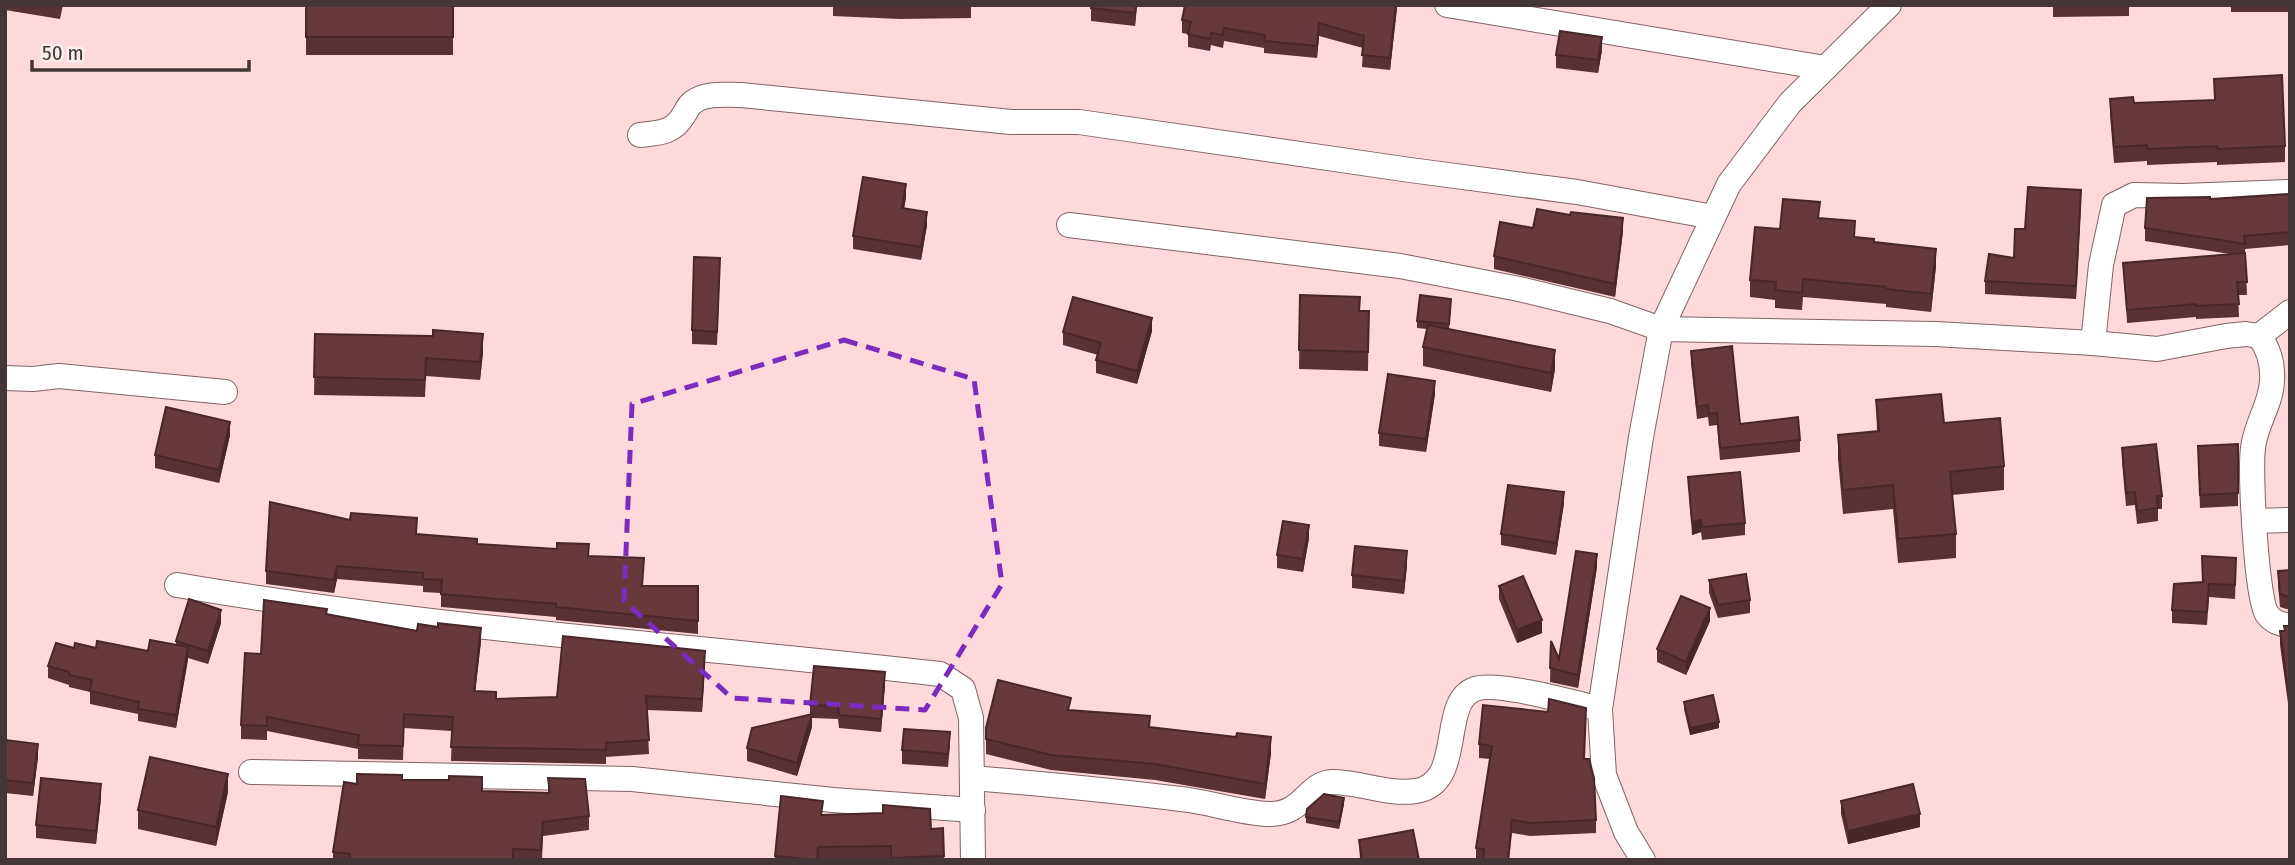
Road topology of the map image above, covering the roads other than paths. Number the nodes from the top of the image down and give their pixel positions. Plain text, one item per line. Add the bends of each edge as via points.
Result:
1 (1447, 5) edge
2 (1889, 5) edge
3 (1825, 68) junction
4 (640, 135) dead end
5 (2290, 192) edge
6 (1713, 217) junction
7 (1069, 225) dead end
8 (2290, 312) edge
9 (1661, 329) junction
10 (2259, 336) junction
11 (2093, 343) junction
12 (5, 377) edge
13 (225, 392) dead end
14 (2279, 397) edge
15 (2290, 520) edge
16 (2255, 521) junction
17 (177, 585) dead end
18 (2290, 625) edge
19 (1600, 709) junction
20 (251, 772) dead end
21 (973, 778) junction
22 (973, 810) junction
23 (973, 860) edge
24 (1643, 860) edge

1 - 3 street
2 - 3 street
3 - 6 street via 1790,103 1729,184
4 - 6 street via 677,126 699,99 741,95 1011,122 1079,122 1577,192
5 - 11 street via 2134,195 2114,205 2101,265
6 - 9 street
7 - 9 street via 1400,266 1519,289
8 - 10 street
9 - 11 street via 1935,334
9 - 19 street
10 - 11 street via 2226,336 2157,349
10 - 14 street via 2266,345
12 - 13 street via 59,376
14 - 16 street via 2257,427 2253,447
15 - 16 street
16 - 18 street via 2266,613 2274,621
17 - 21 street via 382,615 940,674 963,690 971,718
19 - 21 street via 1522,692 1474,689 1455,717 1444,771 1435,785 1395,793 1328,782 1297,807 1269,814 1089,788
19 - 24 street via 1605,775 1626,832
20 - 22 street via 632,779
21 - 22 street
22 - 23 street

